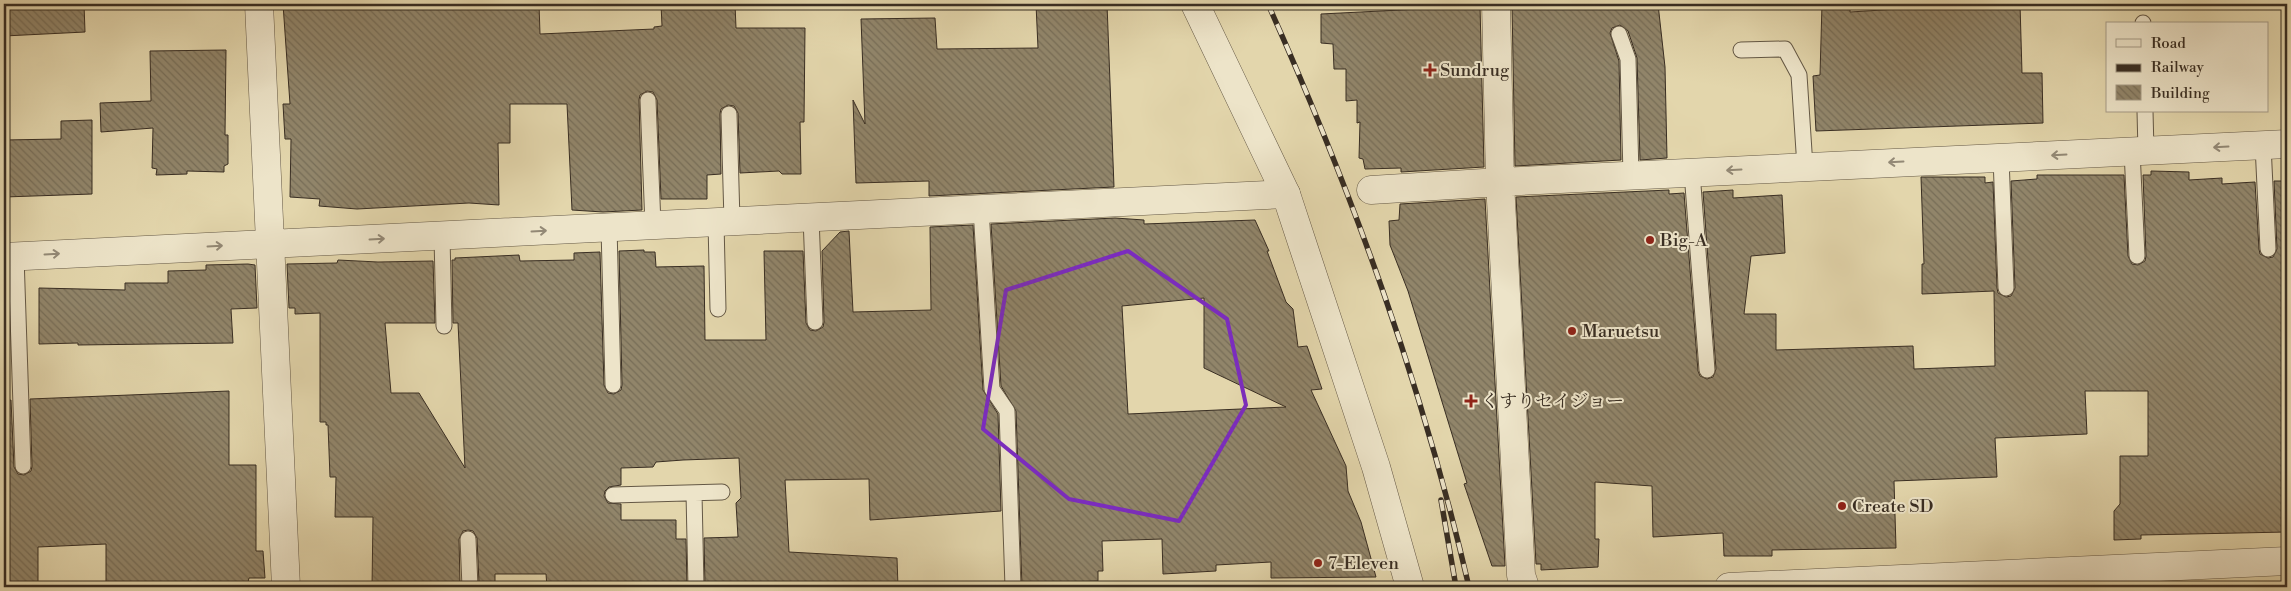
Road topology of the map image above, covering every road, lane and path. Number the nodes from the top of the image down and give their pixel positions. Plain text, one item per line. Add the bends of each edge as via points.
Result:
1 (259, 4) edge
2 (1195, 4) edge
3 (1496, 4) edge
4 (1619, 34) dead end
5 (1741, 50) dead end
6 (648, 100) dead end
7 (2145, 112) edge
8 (730, 114) dead end
9 (2275, 144) edge
10 (2139, 151) junction
11 (2001, 158) junction
12 (1805, 167) junction
13 (1692, 172) junction
14 (1631, 175) junction
15 (1500, 182) junction
16 (1371, 190) dead end
17 (1286, 194) junction
18 (981, 209) junction
19 (811, 217) junction
20 (724, 222) junction
21 (653, 225) junction
22 (609, 227) junction
23 (442, 236) junction
24 (271, 244) junction
25 (2268, 249) dead end
26 (2137, 256) dead end
27 (10, 257) edge
28 (2006, 288) dead end
29 (718, 309) dead end
30 (815, 322) dead end
31 (444, 326) dead end
32 (1707, 370) dead end
33 (613, 385) dead end
34 (23, 466) dead end
35 (722, 492) dead end
36 (694, 493) junction
37 (613, 495) dead end
38 (468, 539) dead end
39 (2287, 561) edge
40 (286, 587) edge
41 (470, 587) edge
42 (696, 587) edge
43 (1013, 587) edge
44 (1410, 587) edge
45 (1525, 587) edge
46 (1730, 587) edge

1 - 24 street
2 - 17 street
3 - 15 street
4 - 14 lane via 1628,59
5 - 12 lane via 1785,48 1799,75
6 - 21 lane
7 - 10 lane
8 - 20 lane
9 -> 10 street
9 - 25 lane
10 -> 11 street
10 - 26 lane
11 -> 12 street
11 - 28 lane
12 -> 13 street
13 - 14 street
13 - 32 lane
14 - 15 street
15 - 16 street
15 - 45 street via 1521,575
17 - 18 street
17 - 44 street via 1376,467
18 - 19 street
18 - 43 lane via 992,389 1008,411
19 - 20 street
19 - 30 lane
20 - 21 street
20 - 29 lane
21 - 22 street
23 -> 22 street
22 - 33 lane
24 -> 23 street
23 - 31 lane
27 -> 24 street
24 - 40 street
27 - 34 lane
35 - 36 lane
36 - 37 lane
36 - 42 lane
38 - 41 lane
39 - 46 street

